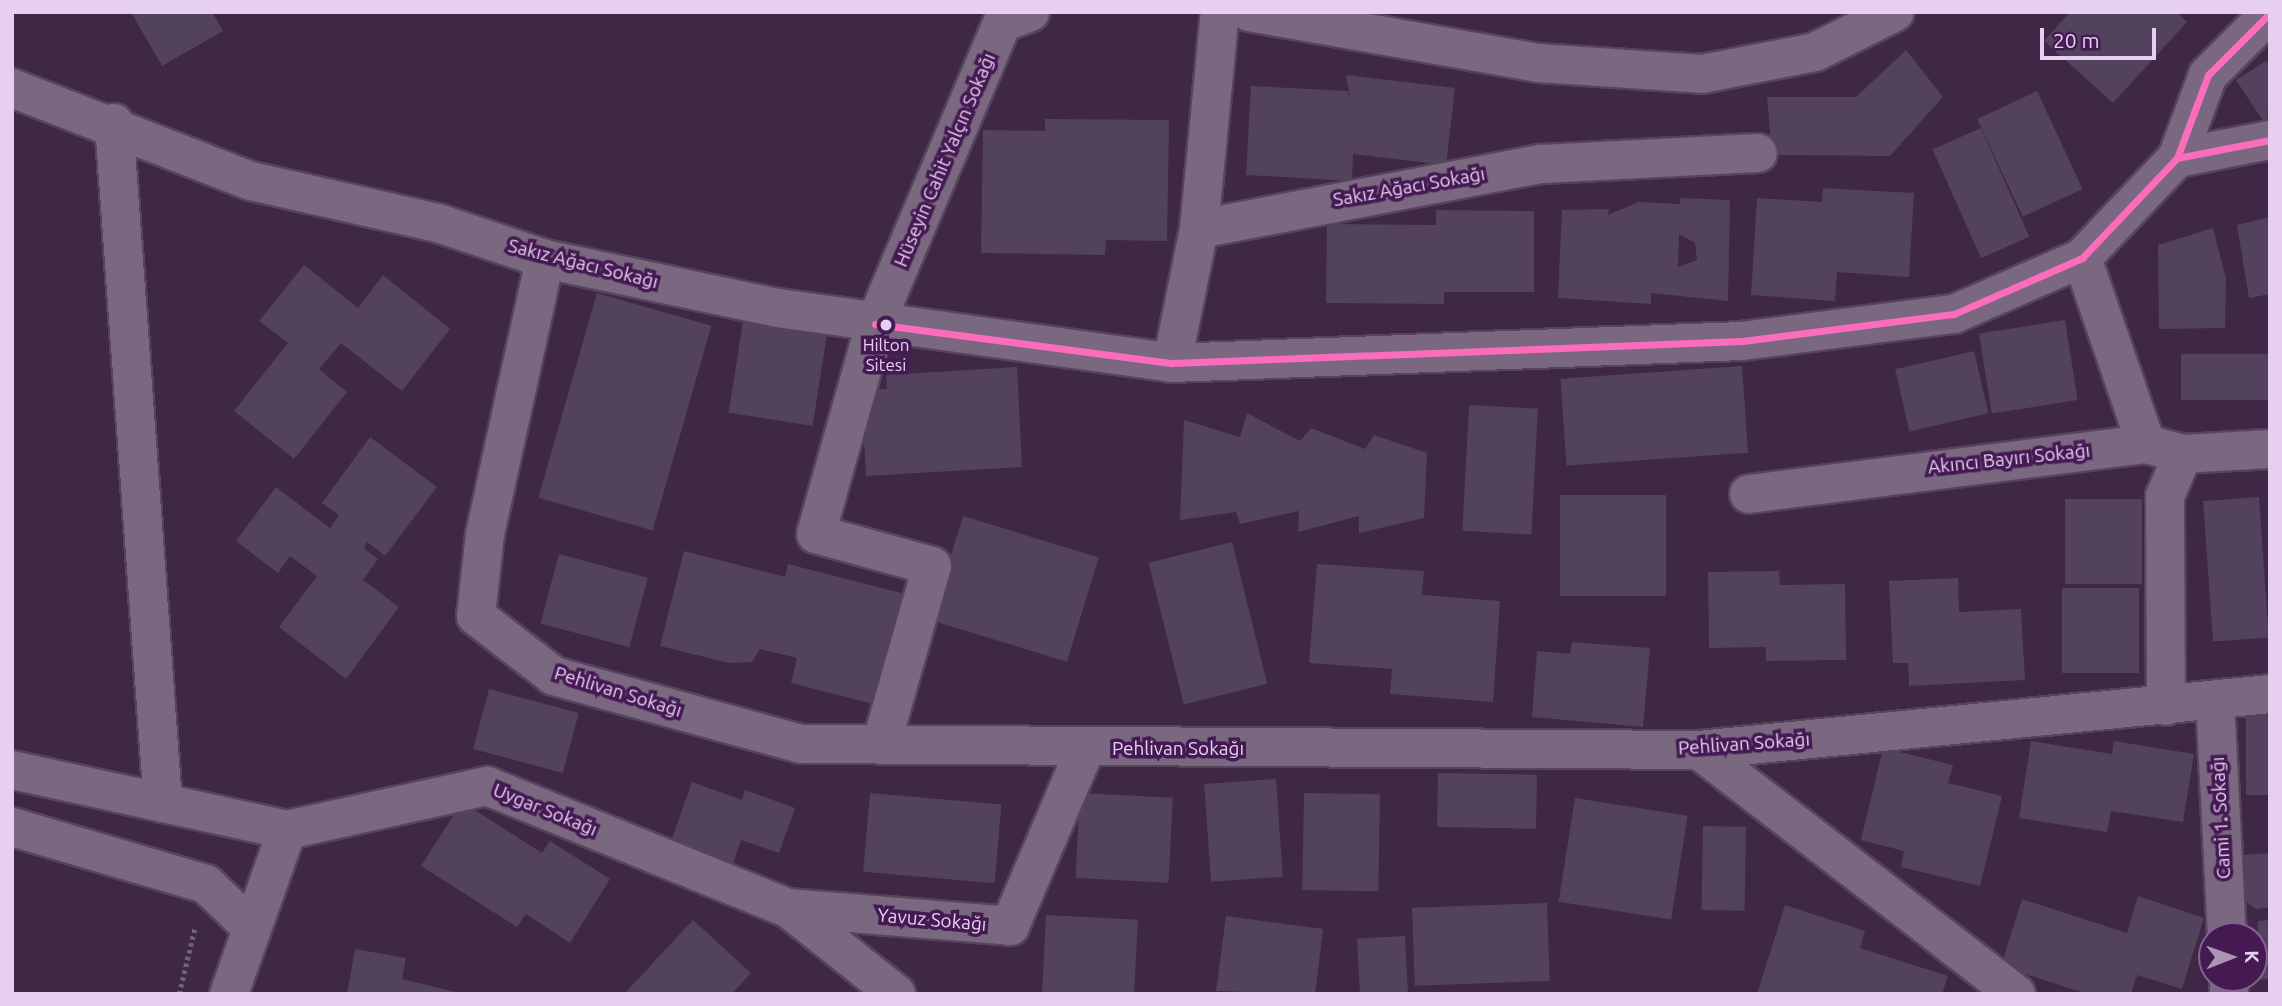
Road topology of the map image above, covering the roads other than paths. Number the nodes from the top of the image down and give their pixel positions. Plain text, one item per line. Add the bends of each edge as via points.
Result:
1 (1030, 12) edge
2 (1220, 12) edge
3 (1249, 12) edge
4 (1895, 12) edge
5 (2270, 13) edge
6 (12, 88) edge
7 (114, 123) junction
8 (2270, 140) edge
9 (1758, 153) dead end
10 (2177, 158) junction
11 (1199, 229) junction
12 (2082, 258) junction
13 (545, 259) junction
14 (875, 324) junction
15 (1172, 363) junction
16 (2146, 444) junction
17 (2270, 449) edge
18 (2183, 454) junction
19 (1749, 494) dead end
20 (2270, 694) edge
21 (2215, 700) junction
22 (2166, 706) junction
23 (881, 746) junction
24 (1086, 749) junction
25 (1699, 750) junction
26 (12, 770) edge
27 (163, 803) junction
28 (12, 827) edge
29 (287, 830) junction
30 (788, 908) junction
31 (2226, 922) edge
32 (250, 926) junction
33 (229, 994) edge
34 (896, 994) edge
35 (2016, 994) edge

1 - 14 street, Hüseyin Cahit Yalçın Sokağı via 1002,23
2 - 11 street
3 - 4 street via 1538,63 1702,74 1815,52
5 - 10 street via 2208,75
6 - 7 street, Sakız Ağacı Sokağı
7 - 13 street, Sakız Ağacı Sokağı via 251,181 438,223
7 - 27 street
8 - 10 street
9 - 11 street, Sakız Ağacı Sokağı via 1541,164
10 - 12 street, Sakız Ağacı Sokağı
11 - 15 street
12 - 15 street, Sakız Ağacı Sokağı via 1954,314 1742,341
12 - 16 street
13 - 14 street, Sakız Ağacı Sokağı
13 - 23 street, Pehlivan Sokağı via 485,534 477,616 554,676 801,744
14 - 15 street, Sakız Ağacı Sokağı
14 - 23 street, Hüseyin Cahit Yalçın Sokağı via 816,534 932,566
16 - 18 street, Akıncı Bayırı Sokağı
16 - 19 street, Akıncı Bayırı Sokağı
17 - 18 street, Akıncı Bayırı Sokağı
18 - 22 street via 2165,496
20 - 21 street, Pehlivan Sokağı
21 - 22 street, Pehlivan Sokağı
21 - 31 street, Cami 1. Sokağı
22 - 25 street, Pehlivan Sokağı
23 - 24 street, Pehlivan Sokağı
24 - 25 street, Pehlivan Sokağı
24 - 30 street, Yavuz Sokağı via 1010,926
25 - 35 street
26 - 27 street
27 - 29 street
28 - 32 street via 206,884
29 - 30 street, Uygar Sokağı via 486,786
29 - 32 street
30 - 34 street, Uygar Sokağı
32 - 33 street

